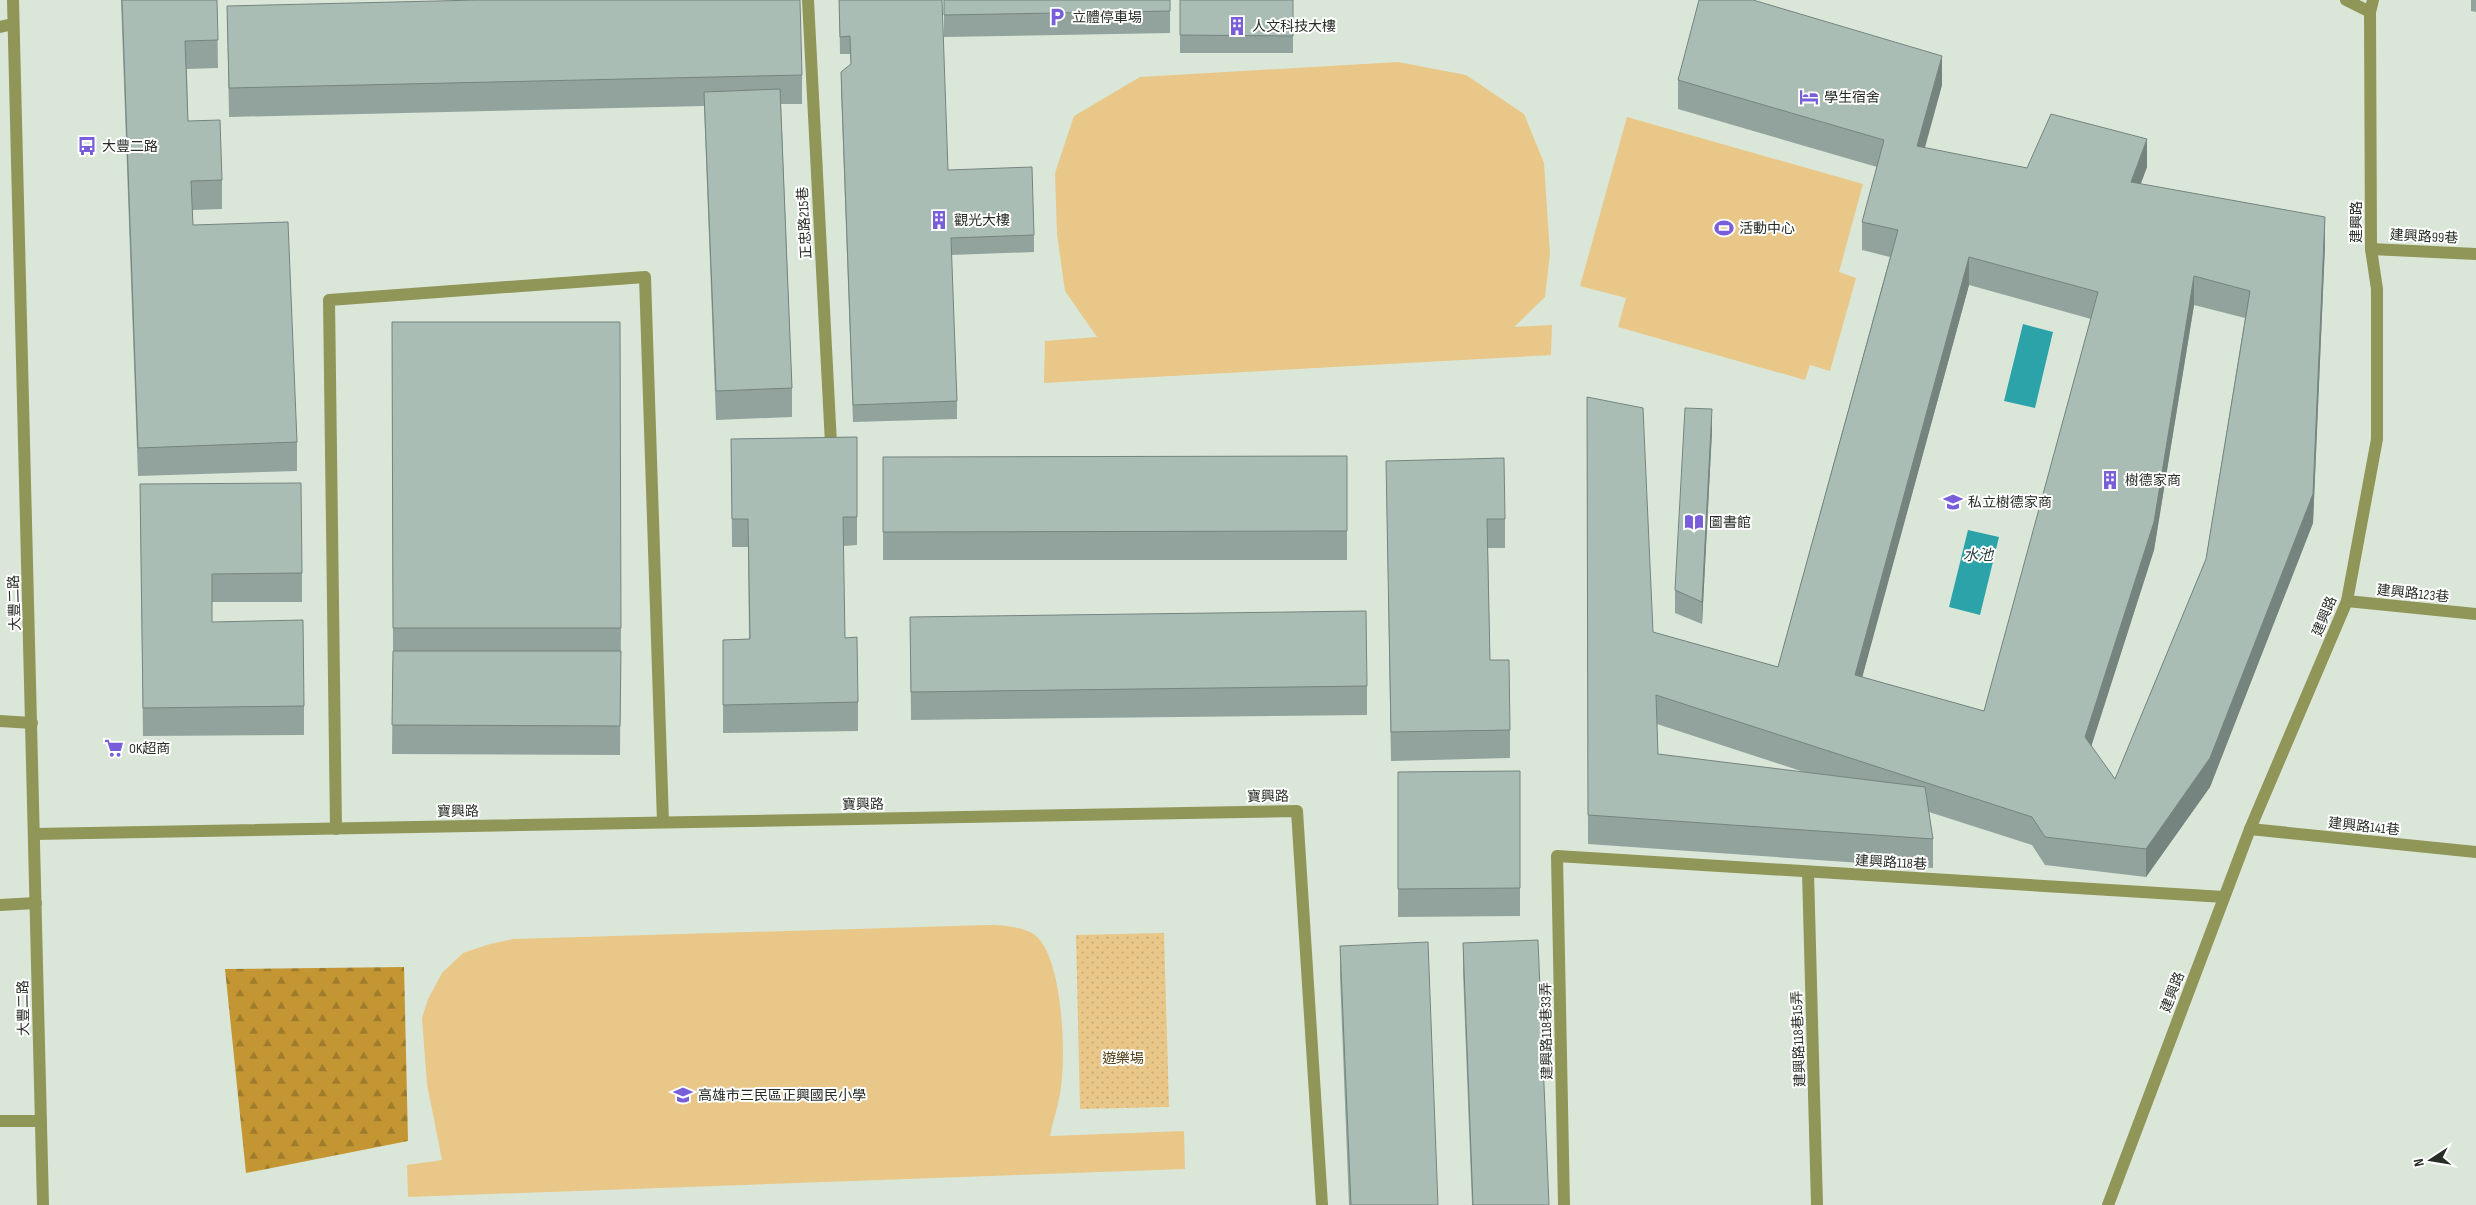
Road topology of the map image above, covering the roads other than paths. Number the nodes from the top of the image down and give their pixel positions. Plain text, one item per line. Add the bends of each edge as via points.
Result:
1 (13, 0) edge
2 (808, 0) edge
3 (2346, 0) edge
4 (2372, 6) edge
5 (14, 24) junction
6 (0, 28) edge
7 (2371, 249) junction
8 (2476, 254) edge
9 (831, 444) edge
10 (2347, 601) junction
11 (2476, 614) edge
12 (0, 721) edge
13 (32, 723) junction
14 (663, 822) junction
15 (336, 828) junction
16 (2250, 829) junction
17 (34, 834) junction
18 (2476, 852) edge
19 (1557, 856) joint
20 (1808, 872) junction
21 (2224, 897) junction
22 (36, 903) junction
23 (0, 905) edge
24 (0, 1121) edge
25 (41, 1121) junction
26 (43, 1205) edge
27 (1322, 1205) edge
28 (1564, 1205) edge
29 (1817, 1205) edge
30 (2108, 1205) edge

1 - 5 street, 大豐二路
2 - 9 street, 正忠路215巷
3 - 4 street
4 - 7 street, 建興路
5 - 6 street
5 - 13 street, 大豐二路
7 - 8 street, 建興路99巷
7 - 10 street, 建興路 via 2377,290 2377,439
10 - 11 street, 建興路123巷
10 - 16 street, 建興路
12 - 13 street
13 - 17 street, 大豐二路
14 - 15 street, 寶興路
14 - 15 street via 645,277 329,300
14 - 27 street, 寶興路 via 1297,810
15 - 17 street, 寶興路
16 - 18 street, 建興路141巷
16 - 21 street, 建興路
17 - 22 street, 大豐二路
19 - 20 street, 建興路118巷
19 - 28 street, 建興路118巷33弄
20 - 21 street, 建興路118巷
20 - 29 street, 建興路118巷15弄
21 - 30 street, 建興路
22 - 23 street
22 - 25 street, 大豐二路
24 - 25 street
25 - 26 street, 大豐二路

